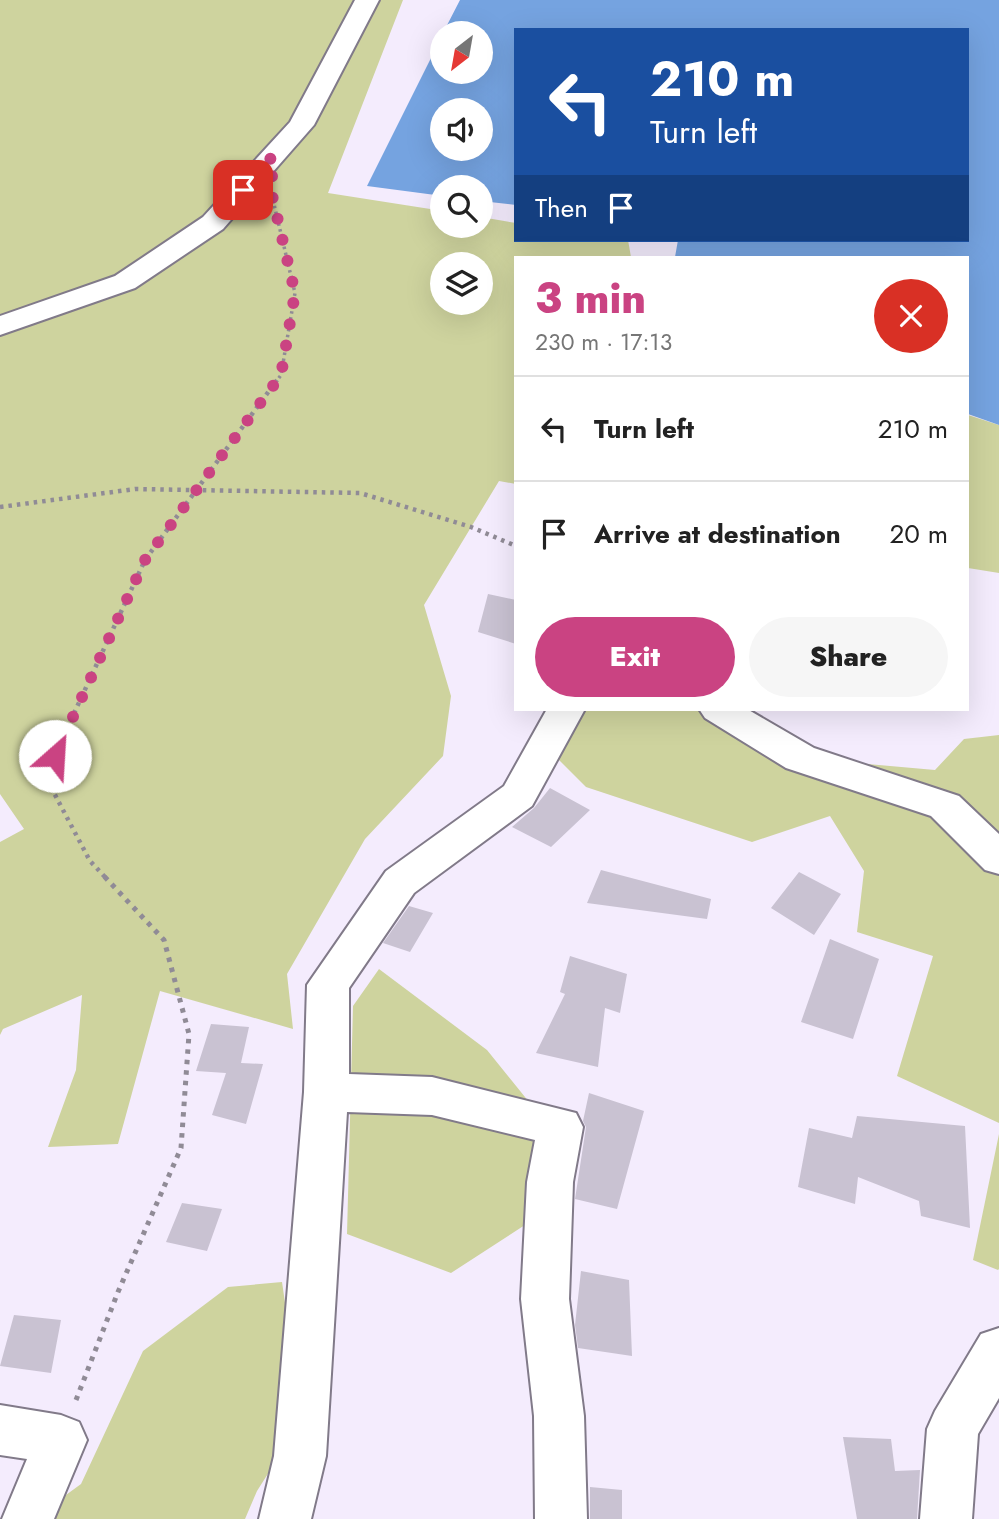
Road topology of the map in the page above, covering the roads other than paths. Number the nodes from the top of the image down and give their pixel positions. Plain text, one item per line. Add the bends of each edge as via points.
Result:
1 (367, 0) edge
2 (0, 326) edge
3 (565, 711) edge
4 (721, 711) edge
5 (999, 859) edge
6 (326, 1092) junction
7 (999, 1351) edge
8 (0, 1430) edge
9 (28, 1519) edge
10 (285, 1519) edge
11 (561, 1519) edge
12 (946, 1519) edge

1 - 2 street via 301,125 214,223 125,282
3 - 6 street via 518,796 400,882 328,985
4 - 5 street via 800,758 945,806
6 - 10 street via 300,1456
6 - 11 street via 432,1096 559,1127 550,1182 545,1298 559,1416
7 - 12 street via 953,1429
8 - 9 street via 61,1440

